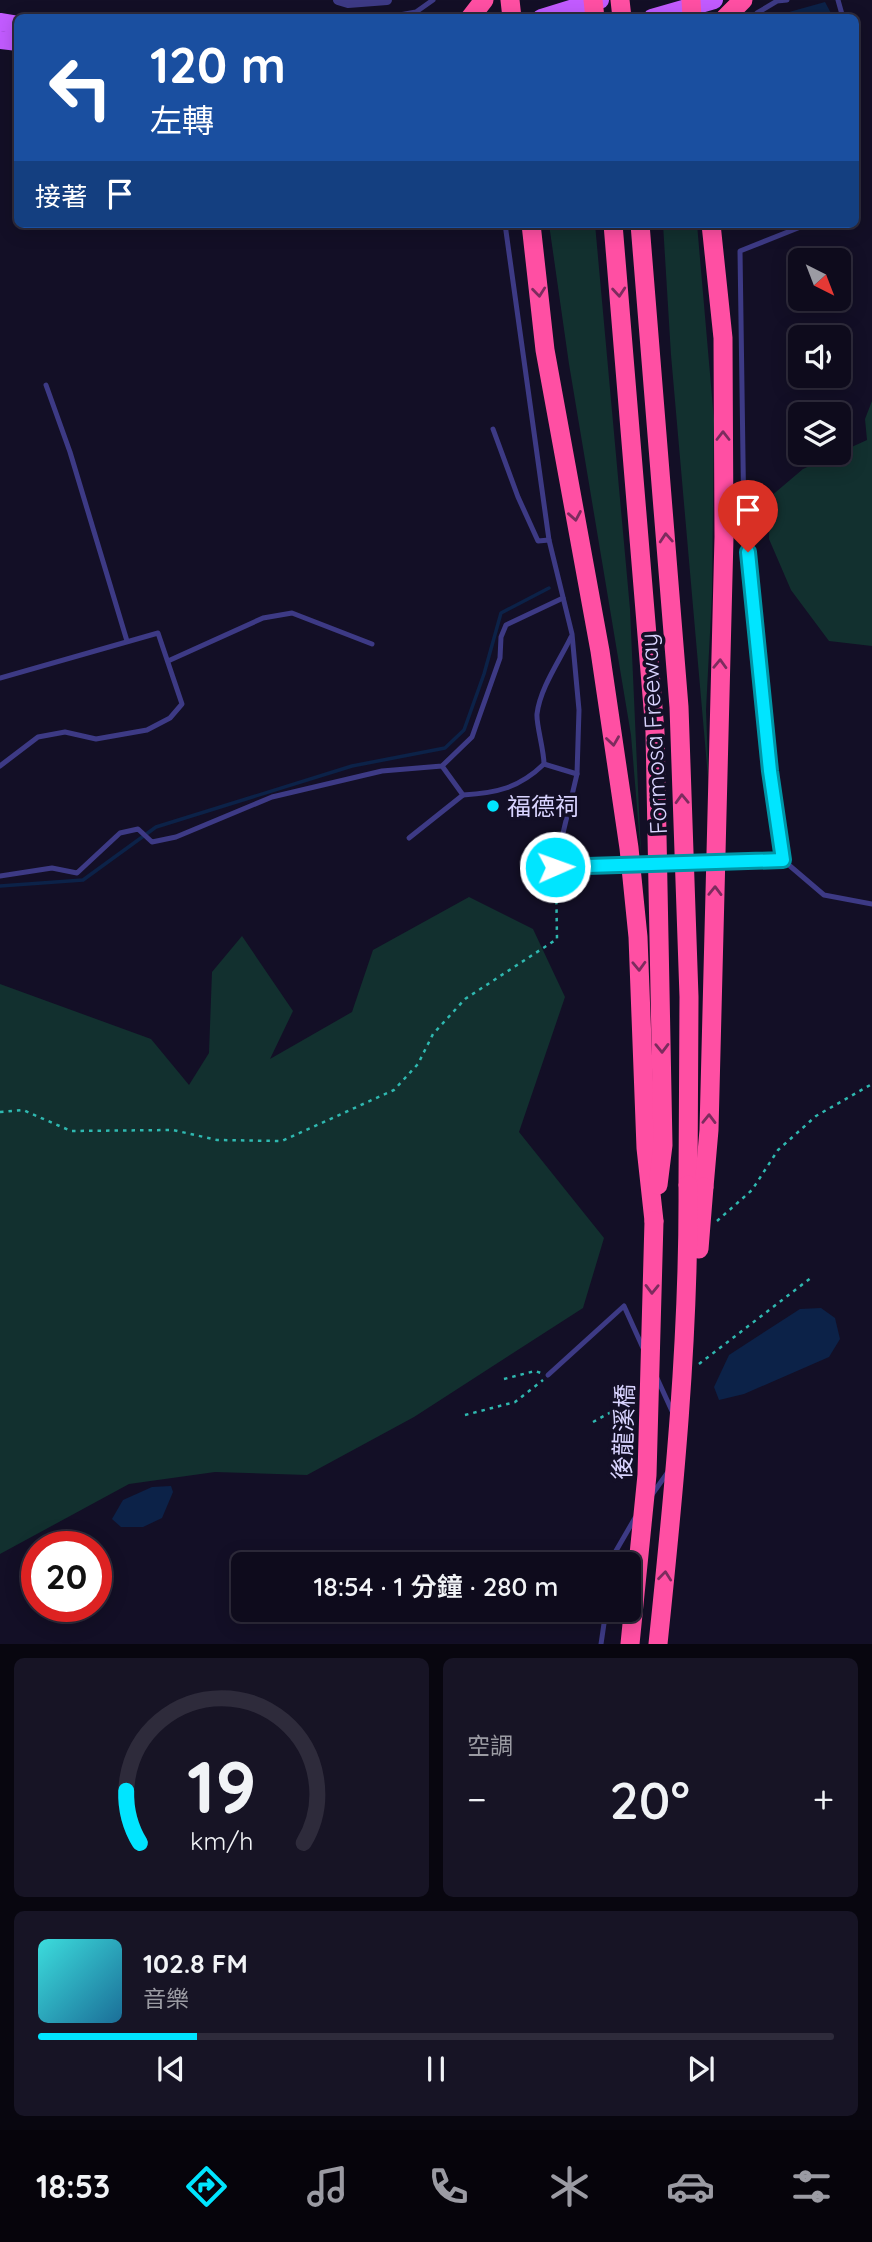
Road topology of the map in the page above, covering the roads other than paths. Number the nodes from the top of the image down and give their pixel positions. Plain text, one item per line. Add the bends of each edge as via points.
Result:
1 (338, 0) edge
2 (387, 0) edge
3 (433, 0) edge
4 (484, 0) edge
5 (600, 0) edge
6 (714, 0) edge
7 (787, 0) edge
8 (750, 6) edge
9 (691, 8) edge
10 (405, 14) edge
11 (473, 14) edge
12 (554, 14) edge
13 (668, 14) edge
14 (734, 14) edge
15 (506, 228) edge
16 (531, 228) edge
17 (613, 228) edge
18 (640, 228) edge
19 (711, 228) edge
20 (798, 228) edge
21 (46, 385) dead end
22 (493, 429) dead end
23 (549, 540) junction
24 (563, 598) junction
25 (572, 634) junction
26 (127, 641) junction
27 (372, 644) dead end
28 (168, 661) junction
29 (0, 678) edge
30 (544, 764) junction
31 (0, 765) edge
32 (442, 766) junction
33 (577, 774) junction
34 (463, 795) junction
35 (409, 838) dead end
36 (783, 860) junction
37 (0, 876) edge
38 (872, 904) edge
39 (696, 1186) junction
40 (654, 1221) junction
41 (548, 1376) road end
42 (615, 1552) edge
43 (604, 1622) edge
44 (601, 1643) edge
45 (630, 1643) edge
46 (658, 1643) edge

1 - 2 street
3 - 10 lane
4 - 11 highway
5 - 12 main road
6 - 9 main road
7 - 8 lane
8 - 14 highway
9 - 13 main road
15 - 23 lane
16 -> 40 highway via 545,350 600,651 629,848
17 -> 40 highway, Formosa Freeway via 655,732 663,1145
39 -> 18 highway, Formosa Freeway via 680,706
39 -> 19 highway via 709,1130 724,537 723,338
20 - 36 lane via 740,251 744,527
21 - 26 lane
22 - 23 lane via 538,541
23 - 24 lane
24 - 25 lane
24 - 32 lane via 506,625 500,658 472,737
25 - 30 lane via 537,716
25 - 33 lane via 579,710
26 - 28 lane via 158,634
26 - 29 lane
27 - 28 lane via 292,613 263,618
28 - 31 lane via 182,704 170,718 147,730 96,740 65,732 38,737
30 - 33 lane
30 - 34 lane via 530,777 497,793
32 - 34 lane
32 - 37 lane via 382,771 272,797 164,840 152,842 138,829 120,832 77,873 52,868
33 - 36 lane, bridge via 555,867
34 - 35 lane
36 - 38 lane via 824,895
46 -> 39 highway, bridge via 676,1476 689,1284 701,1238
40 -> 45 highway, 後龍溪橋, bridge via 647,1475
41 - 42 lane via 624,1306 682,1433 668,1473
43 - 44 lane

